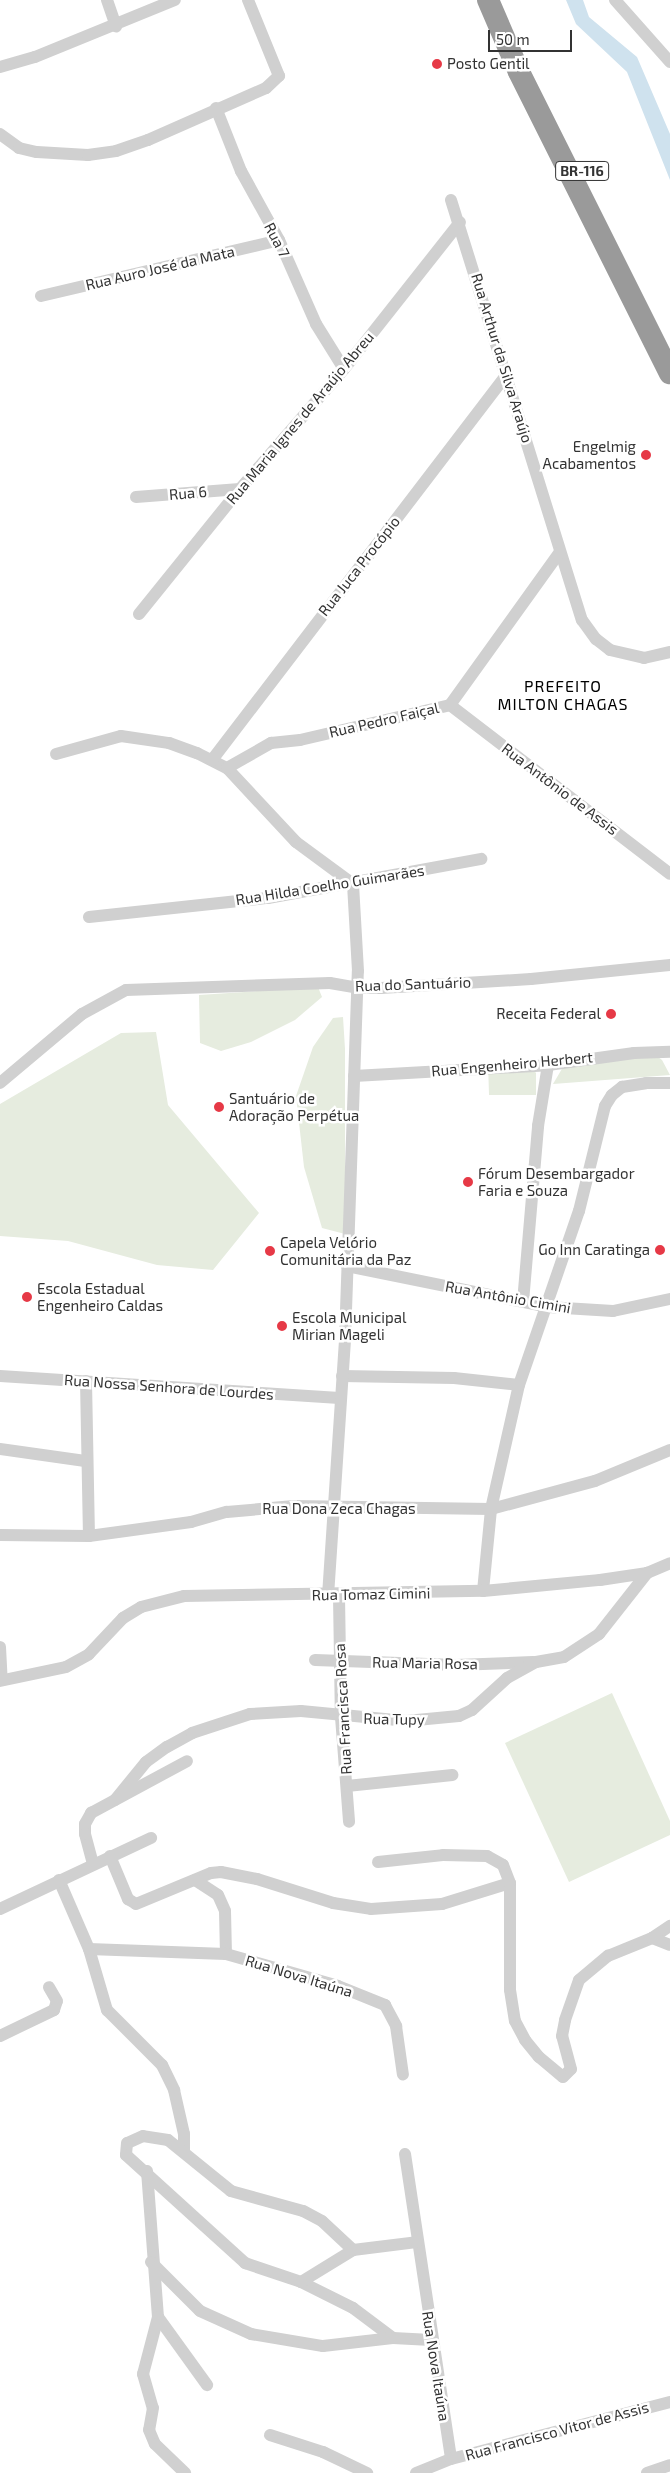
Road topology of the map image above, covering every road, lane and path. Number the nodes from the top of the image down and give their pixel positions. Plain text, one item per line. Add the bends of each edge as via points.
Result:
1 (107, 0) edge
2 (175, 0) edge
3 (248, 0) edge
4 (488, 0) edge
5 (499, 0) edge
6 (616, 0) edge
7 (116, 26) junction
8 (670, 62) edge
9 (0, 67) edge
10 (216, 108) junction
11 (0, 134) edge
12 (451, 200) dead end
13 (460, 222) junction
14 (279, 240) junction
15 (41, 296) dead end
16 (670, 340) edge
17 (344, 368) junction
18 (670, 372) edge
19 (508, 373) junction
20 (240, 489) junction
21 (136, 497) dead end
22 (560, 552) junction
23 (140, 614) dead end
24 (670, 652) edge
25 (450, 705) junction
26 (56, 754) dead end
27 (212, 760) junction
28 (226, 768) junction
29 (481, 859) dead end
30 (670, 874) edge
31 (353, 884) junction
32 (89, 916) dead end
33 (670, 965) edge
34 (357, 988) junction
35 (670, 1052) edge
36 (548, 1065) junction
37 (354, 1076) junction
38 (0, 1083) edge
39 (670, 1083) edge
40 (347, 1266) junction
41 (670, 1298) edge
42 (523, 1302) junction
43 (548, 1307) junction
44 (0, 1376) edge
45 (342, 1376) junction
46 (86, 1381) junction
47 (519, 1385) junction
48 (339, 1398) junction
49 (0, 1449) edge
50 (670, 1450) edge
51 (85, 1461) junction
52 (334, 1506) junction
53 (491, 1509) junction
54 (0, 1535) edge
55 (88, 1536) junction
56 (670, 1563) edge
57 (647, 1573) junction
58 (483, 1591) junction
59 (333, 1596) junction
60 (0, 1647) edge
61 (315, 1660) dead end
62 (341, 1662) junction
63 (536, 1662) junction
64 (1, 1681) edge
65 (341, 1717) junction
66 (187, 1761) dead end
67 (452, 1775) dead end
68 (347, 1786) junction
69 (114, 1800) junction
70 (349, 1822) dead end
71 (151, 1838) dead end
72 (110, 1856) junction
73 (378, 1862) dead end
74 (94, 1864) junction
75 (59, 1880) junction
76 (196, 1880) junction
77 (510, 1883) junction
78 (0, 1909) edge
79 (670, 1926) edge
80 (652, 1938) junction
81 (670, 1945) edge
82 (89, 1949) junction
83 (226, 1954) junction
84 (49, 1987) dead end
85 (0, 2036) edge
86 (403, 2076) dead end
87 (184, 2151) junction
88 (405, 2154) dead end
89 (147, 2171) junction
90 (417, 2242) junction
91 (353, 2250) junction
92 (152, 2262) junction
93 (301, 2282) junction
94 (158, 2317) junction
95 (393, 2338) junction
96 (431, 2340) junction
97 (207, 2385) dead end
98 (670, 2402) edge
99 (270, 2435) dead end
100 (451, 2459) junction
101 (670, 2465) edge
102 (185, 2473) edge
103 (367, 2473) edge
104 (416, 2473) edge
105 (647, 2473) edge

1 - 7 street
2 - 7 street
3 - 10 street via 279,76 266,88
4 - 18 highway, BR-116 via 519,72
5 - 16 highway, BR-116 via 539,91
6 - 8 street
7 - 9 street
10 - 11 street via 148,140 116,151 88,155 19,148
10 - 14 street, Rua 7 via 241,171
12 - 13 street, Rua Arthur da Silva Araújo
13 - 17 street, Rua Maria Ignes de Araújo Abreu
13 - 19 street, Rua Arthur da Silva Araújo
14 - 15 street, Rua Auro José da Mata
14 - 17 street, Rua 7 via 316,324
17 - 20 street, Rua Maria Ignes de Araújo Abreu
19 - 22 street, Rua Arthur da Silva Araújo
19 - 27 street, Rua Juca Procópio
20 - 21 street, Rua 6
20 - 23 street, Rua Maria Ignes de Araújo Abreu
22 - 24 street, Rua Arthur da Silva Araújo via 582,620 596,638 610,650 626,656 644,658
22 - 25 street, Rua Pedro Faiçal
25 - 28 street, Rua Pedro Faiçal via 300,740 271,743
25 - 30 street, Rua Antônio de Assis
26 - 27 street via 121,736 169,743
27 - 28 street
28 - 31 street via 296,842
29 - 31 street, Rua Hilda Coelho Guimarães
31 - 32 street, Rua Hilda Coelho Guimarães via 268,898
31 - 34 street, Rua Francisca Rosa
33 - 34 street, Rua do Santuário via 531,979
34 - 37 street, Rua Francisca Rosa
34 - 38 street, Rua do Santuário via 330,983 126,990 82,1014
35 - 36 street, Rua Engenheiro Herbert via 634,1053
36 - 37 street, Rua Engenheiro Herbert
36 - 42 street via 538,1126
37 - 40 street, Rua Francisca Rosa
39 - 43 street via 646,1082 622,1087 612,1094 605,1106 579,1211
40 - 42 street, Rua Antônio Cimini
40 - 45 street, Rua Francisca Rosa
41 - 43 street, Rua Antônio Cimini via 613,1311
42 - 43 street, Rua Antônio Cimini
43 - 47 street
44 - 46 street, Rua Nossa Senhora de Lourdes
45 - 47 street via 454,1378
45 - 48 street, Rua Francisca Rosa
46 - 48 street, Rua Nossa Senhora de Lourdes
46 - 51 street
47 - 53 street
48 - 52 street, Rua Francisca Rosa
49 - 51 street
50 - 53 street, Rua Dona Zeca Chagas via 595,1480
51 - 55 street
52 - 53 street, Rua Dona Zeca Chagas
52 - 55 street, Rua Dona Zeca Chagas via 227,1512 191,1522
52 - 59 street, Rua Francisca Rosa
53 - 58 street
54 - 55 street, Rua Dona Zeca Chagas
56 - 57 street, Rua Tomaz Cimini
57 - 58 street, Rua Tomaz Cimini
57 - 63 street, Rua Tupy via 599,1634 564,1657
58 - 59 street, Rua Tomaz Cimini
59 - 62 street, Rua Francisca Rosa
59 - 64 street, Rua Tomaz Cimini via 208,1595 160,1601 124,1618 89,1654 46,1673
60 - 64 street
61 - 62 street, Rua Maria Rosa
62 - 63 street, Rua Maria Rosa via 456,1665
62 - 65 street, Rua Francisca Rosa
63 - 65 street, Rua Tupy via 507,1678 472,1710 459,1716 406,1721
65 - 68 street, Rua Francisca Rosa
65 - 69 street, Rua Tupy via 301,1711 250,1714 217,1723 192,1733 146,1762
66 - 69 street
67 - 68 street
68 - 70 street, Rua Francisca Rosa
69 - 74 street via 91,1813 85,1824
71 - 72 street
72 - 74 street
72 - 76 street via 128,1899 136,1904
73 - 77 street via 443,1855 487,1856 503,1865
74 - 75 street
75 - 78 street
75 - 82 street
76 - 77 street via 212,1873 232,1874 333,1903 371,1909 442,1904
76 - 83 street, Rua Nova Itaúna via 218,1895 225,1911
77 - 80 street via 512,2008 525,2040 558,2076 566,2076 571,2069 562,2036 571,1998 580,1980 608,1956
79 - 80 street
80 - 81 street
82 - 83 street
82 - 87 street via 107,2010 162,2065 178,2105
83 - 86 street, Rua Nova Itaúna via 338,1986 385,2005 396,2026
84 - 85 street via 57,2001 54,2010
87 - 89 street via 154,2135 127,2143 126,2155
87 - 91 street via 231,2191 304,2211 322,2221
88 - 90 street, Rua Nova Itaúna
89 - 92 street
89 - 93 street via 230,2252 252,2266
90 - 91 street
90 - 96 street, Rua Nova Itaúna
91 - 93 street
92 - 94 street
92 - 95 street via 200,2311 250,2334 323,2346
93 - 95 street via 353,2308
94 - 97 street
94 - 102 street via 142,2374 153,2408 150,2435
95 - 96 street
96 - 100 street, Rua Nova Itaúna
98 - 100 street, Rua Francisco Vitor de Assis
99 - 103 street via 323,2452
100 - 104 street, Rua Francisco Vitor de Assis
101 - 105 street

